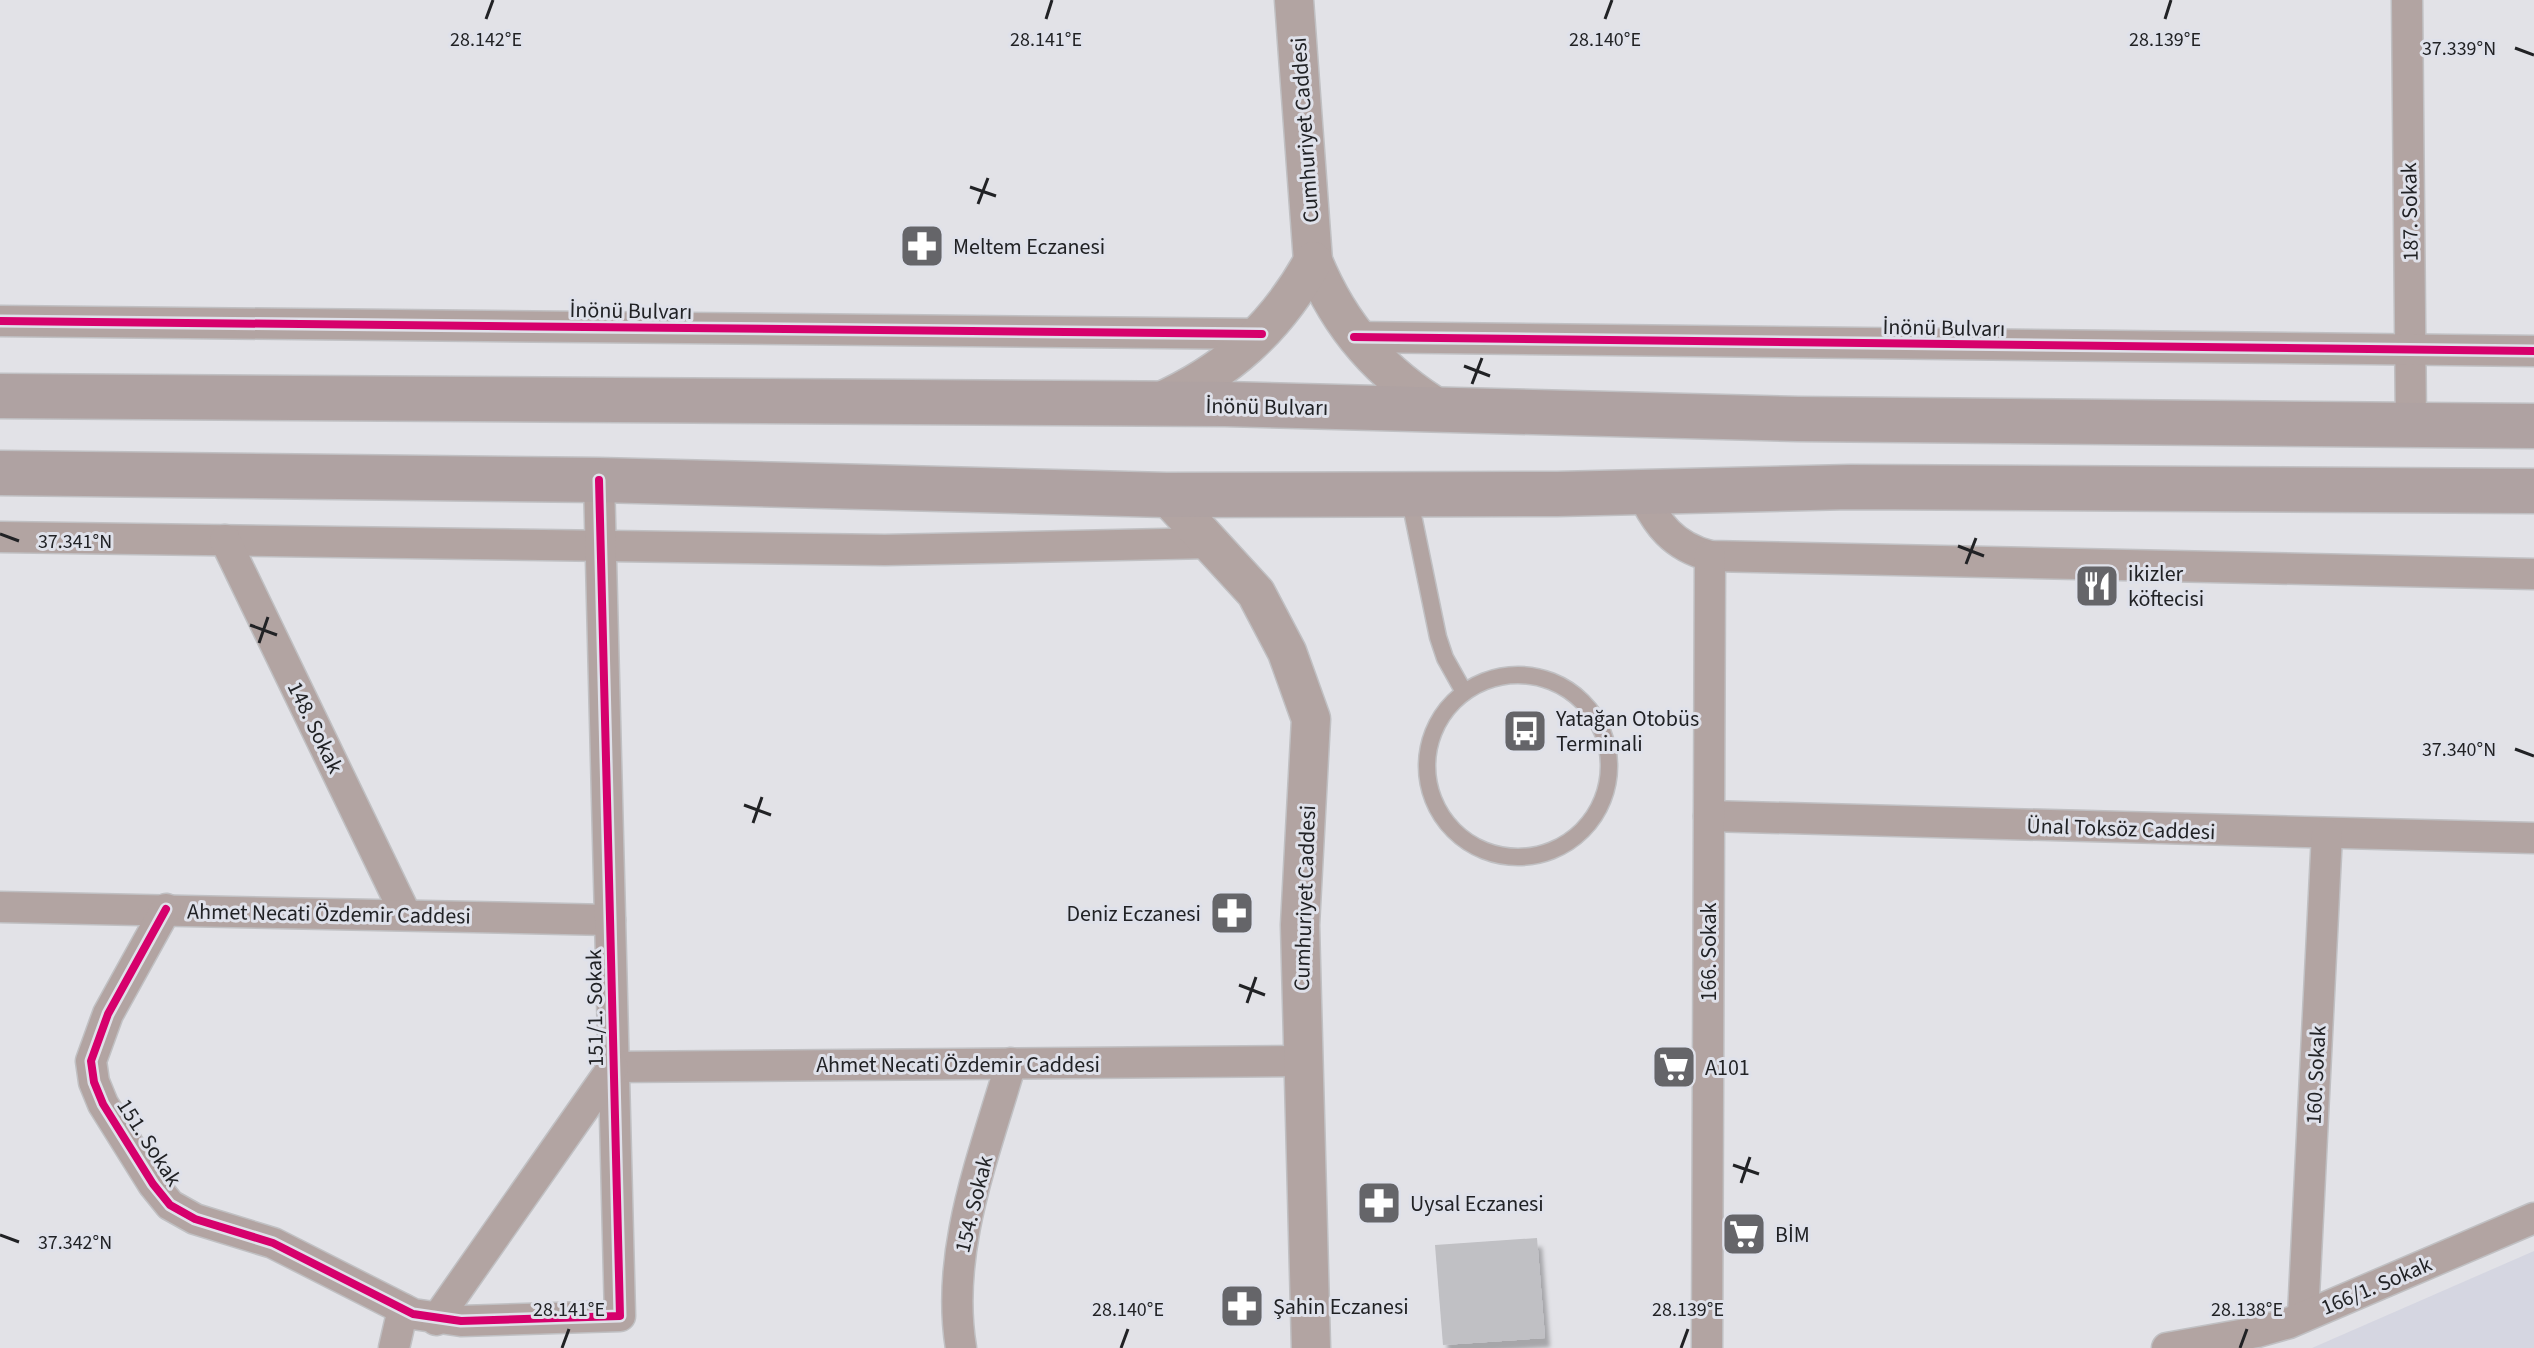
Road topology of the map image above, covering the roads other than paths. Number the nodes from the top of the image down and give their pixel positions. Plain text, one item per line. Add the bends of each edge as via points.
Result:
1 (1294, 0) edge
2 (2407, 0) edge
3 (1313, 261) junction
4 (0, 321) edge
5 (1262, 334) junction
6 (1354, 337) junction
7 (2410, 351) junction
8 (2534, 351) edge
9 (0, 396) edge
10 (1155, 404) junction
11 (1443, 411) junction
12 (2411, 425) junction
13 (2534, 426) edge
14 (0, 473) edge
15 (599, 480) junction
16 (1641, 491) junction
17 (2534, 491) edge
18 (1166, 495) junction
19 (1409, 496) junction
20 (0, 537) edge
21 (225, 540) junction
22 (1210, 543) junction
23 (601, 546) junction
24 (1710, 556) junction
25 (2534, 574) edge
26 (1464, 692) junction
27 (1709, 816) junction
28 (2327, 834) junction
29 (2534, 838) edge
30 (166, 909) junction
31 (4, 915) edge
32 (406, 915) junction
33 (610, 920) junction
34 (1303, 1061) junction
35 (1011, 1063) junction
36 (613, 1067) junction
37 (2534, 1218) edge
38 (403, 1309) junction
39 (2303, 1316) junction
40 (436, 1320) junction
41 (394, 1348) edge
42 (961, 1348) edge
43 (1311, 1348) edge
44 (1707, 1348) edge
45 (2167, 1348) edge

1 - 3 street, Cumhuriyet Caddesi
2 - 7 street, 187. Sokak
3 - 5 street via 1297,291
3 - 6 street, Cumhuriyet Caddesi
4 - 5 street, İnönü Bulvarı
5 - 10 street via 1223,368
6 - 7 street, İnönü Bulvarı
6 - 11 street, Cumhuriyet Caddesi via 1395,378
7 - 8 street, İnönü Bulvarı
7 - 12 street, 187. Sokak
9 - 10 highway, İnönü Bulvarı
10 - 11 highway, İnönü Bulvarı
11 - 12 highway, İnönü Bulvarı
12 - 13 highway, İnönü Bulvarı
14 - 15 highway
15 - 18 highway
15 - 23 street, 151/1. Sokak
16 - 17 highway
16 - 19 highway
16 - 24 street via 1667,535
18 - 19 highway
18 - 22 street, Cumhuriyet Caddesi
19 - 26 lane via 1438,637
20 - 21 street
21 - 23 street
21 - 32 street, 148. Sokak
22 - 23 street via 885,550
22 - 34 street, Cumhuriyet Caddesi via 1256,593 1287,652 1311,719 1300,925
23 - 33 street, 151/1. Sokak
24 - 25 street
24 - 27 street, 166. Sokak
26 - 26 lane via 1443,714 1430,741 1427,771 1433,801 1450,827 1473,846 1502,856 1532,857 1561,847 1585,829 1602,804 1609,775 1608,745 1596,718 1576,695 1550,680 1521,674 1491,679
27 - 28 street, Ünal Toksöz Caddesi
27 - 44 street, 166. Sokak
28 - 29 street, Ünal Toksöz Caddesi
28 - 39 street, 160. Sokak
30 - 31 street, Ahmet Necati Özdemir Caddesi
30 - 32 street, Ahmet Necati Özdemir Caddesi
30 - 38 street, 151. Sokak via 97,1038 91,1061 103,1104 170,1205 195,1219 273,1243
32 - 33 street, Ahmet Necati Özdemir Caddesi
33 - 36 street, 151/1. Sokak
34 - 35 street, Ahmet Necati Özdemir Caddesi
34 - 43 street, Cumhuriyet Caddesi
35 - 36 street, Ahmet Necati Özdemir Caddesi
35 - 42 street, 154. Sokak via 963,1230 954,1310
36 - 40 street, 151/1. Sokak
36 - 40 street, 151/1. Sokak via 620,1316
37 - 39 street, 166/1. Sokak
38 - 40 street, 151/1. Sokak
38 - 41 street
39 - 45 street, 166/1. Sokak via 2257,1332

